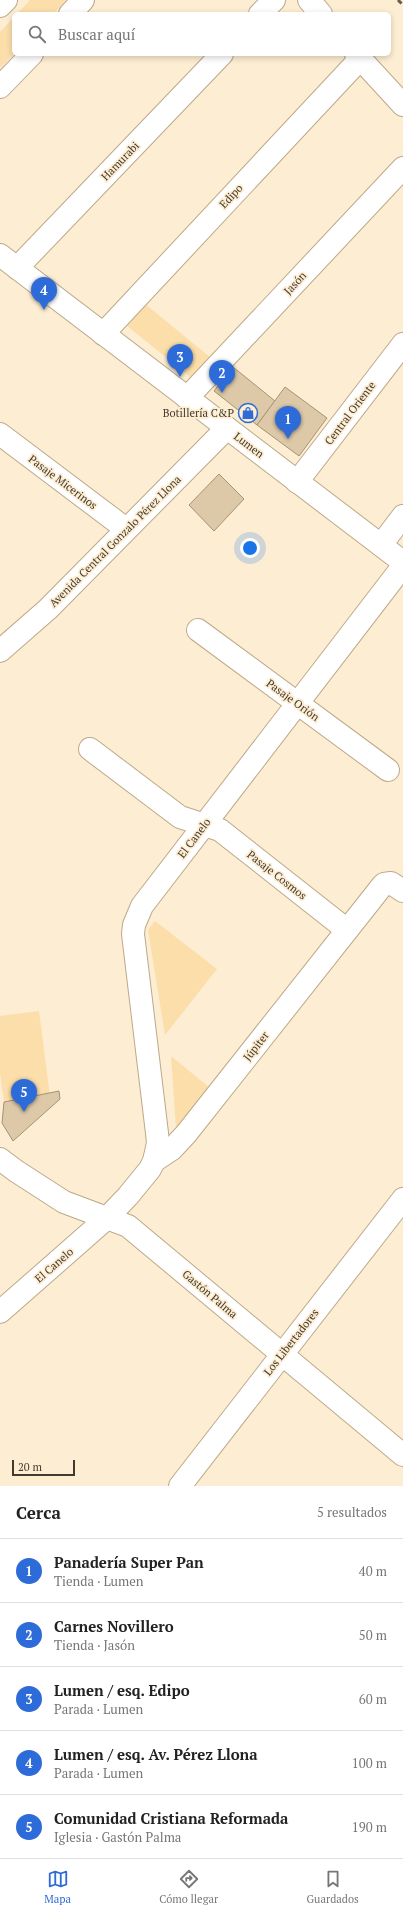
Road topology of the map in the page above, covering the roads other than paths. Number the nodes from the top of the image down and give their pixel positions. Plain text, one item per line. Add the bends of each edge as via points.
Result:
1 (6, 0) edge
2 (83, 0) edge
3 (274, 0) edge
4 (309, 0) edge
5 (0, 6) edge
6 (72, 12) edge
7 (262, 12) edge
8 (319, 12) edge
9 (30, 56) edge
10 (220, 56) edge
11 (358, 56) edge
12 (0, 88) edge
13 (403, 105) edge
14 (403, 168) edge
15 (0, 255) edge
16 (17, 268) junction
17 (103, 334) junction
18 (403, 344) edge
19 (187, 398) junction
20 (226, 428) junction
21 (0, 434) edge
22 (297, 482) junction
23 (403, 516) edge
24 (126, 529) junction
25 (381, 545) junction
26 (403, 562) edge
27 (403, 566) edge
28 (198, 630) dead end
29 (0, 651) edge
30 (298, 703) junction
31 (90, 749) dead end
32 (388, 770) dead end
33 (204, 825) junction
34 (403, 891) edge
35 (347, 930) junction
36 (0, 1159) edge
37 (154, 1161) junction
38 (403, 1199) edge
39 (107, 1218) junction
40 (0, 1312) edge
41 (282, 1354) junction
42 (403, 1455) edge
43 (180, 1486) edge

1 - 5 street
2 - 6 street
3 - 7 street
4 - 8 street
9 - 12 street
10 - 16 street, Hamurabi
11 - 13 street
11 - 17 street, Edipo
14 - 19 street, Jasón
15 - 16 street, Lumen
16 - 17 street, Lumen
17 - 19 street, Lumen
18 - 22 street, Central Oriente
19 - 20 street, Lumen
20 - 22 street, Lumen
20 - 24 street, Avenida Central Gonzalo Pérez Llona
21 - 24 street, Pasaje Micerinos
22 - 25 street, Lumen
23 - 25 street
24 - 29 street, Avenida Central Gonzalo Pérez Llona via 48,609
25 - 26 street, Lumen
27 - 30 street, El Canelo
28 - 30 street, Pasaje Orión
30 - 32 street, Pasaje Orión
30 - 33 street, El Canelo
31 - 33 street, Pasaje Cosmos via 180,817
33 - 35 street, Pasaje Cosmos via 220,830
33 - 37 street, El Canelo via 142,906 134,925 158,1143
34 - 35 street, Júpiter via 391,883 384,884
35 - 37 street, Júpiter via 186,1134 172,1150
36 - 39 street, Gastón Palma via 50,1194 78,1208
37 - 39 street, Júpiter via 144,1177
38 - 41 street, Los Libertadores
39 - 40 street, El Canelo
39 - 41 street, Gastón Palma via 128,1226
41 - 42 street, Gastón Palma
41 - 43 street, Los Libertadores

